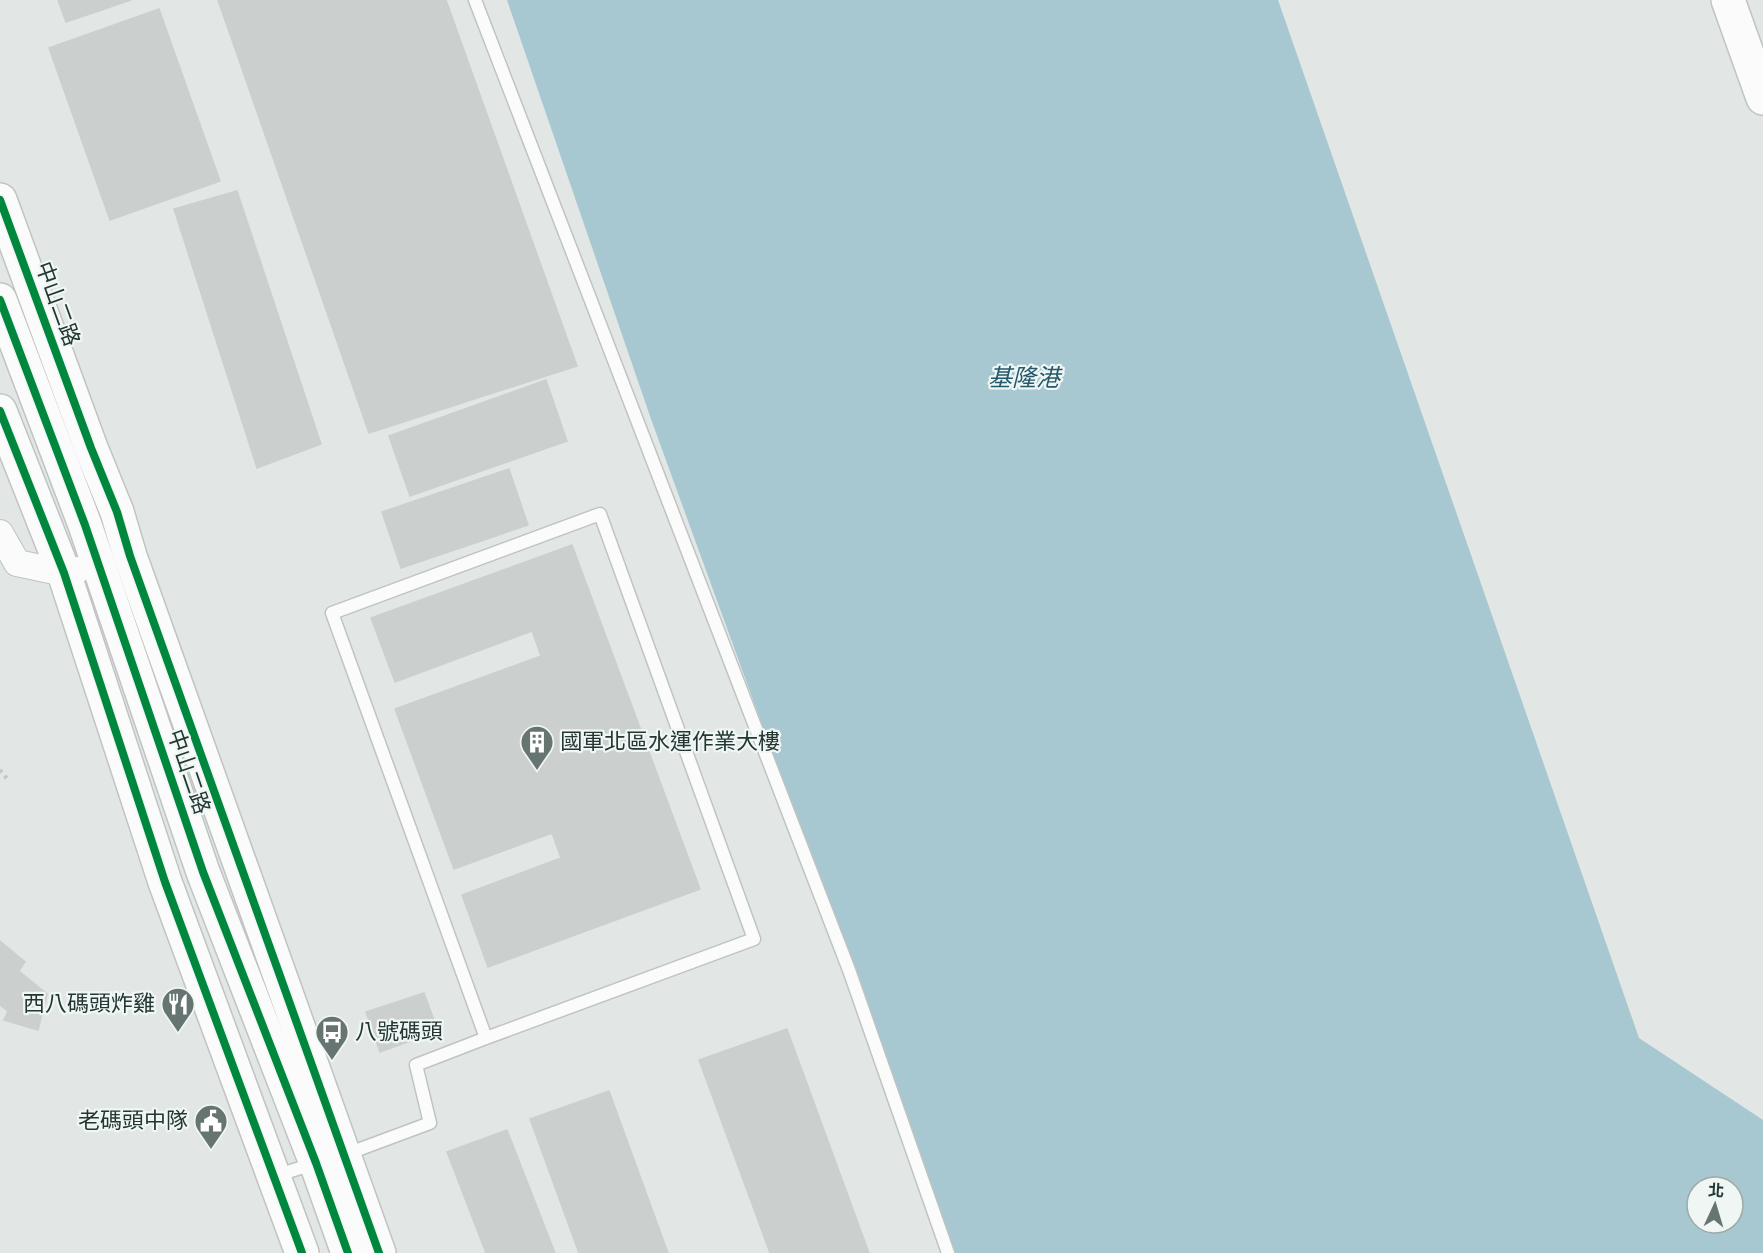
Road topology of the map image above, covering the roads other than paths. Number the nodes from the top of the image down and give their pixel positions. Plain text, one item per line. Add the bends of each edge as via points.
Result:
1 (475, 0) edge
2 (1728, 0) edge
3 (1763, 98) edge
4 (0, 200) edge
5 (0, 300) edge
6 (0, 411) edge
7 (0, 533) edge
8 (130, 556) junction
9 (98, 565) junction
10 (64, 573) junction
11 (486, 1038) junction
12 (329, 1159) junction
13 (274, 1177) junction
14 (302, 1253) edge
15 (348, 1253) edge
16 (379, 1253) edge
17 (948, 1253) edge

1 - 17 lane via 849,970
2 - 3 street
4 - 8 street, 中山二路
5 - 9 street, 中山二路
6 - 10 street
7 - 10 street via 17,563
8 - 9 street
8 - 12 street, 中山二路
9 - 10 street
9 - 12 street, 中山二路 via 203,872
10 - 13 street via 165,882
11 - 11 lane via 754,939 600,514 332,613
11 - 12 lane via 416,1065 430,1123
12 - 13 lane
12 - 15 street, 中山二路
12 - 16 street
13 - 14 street

